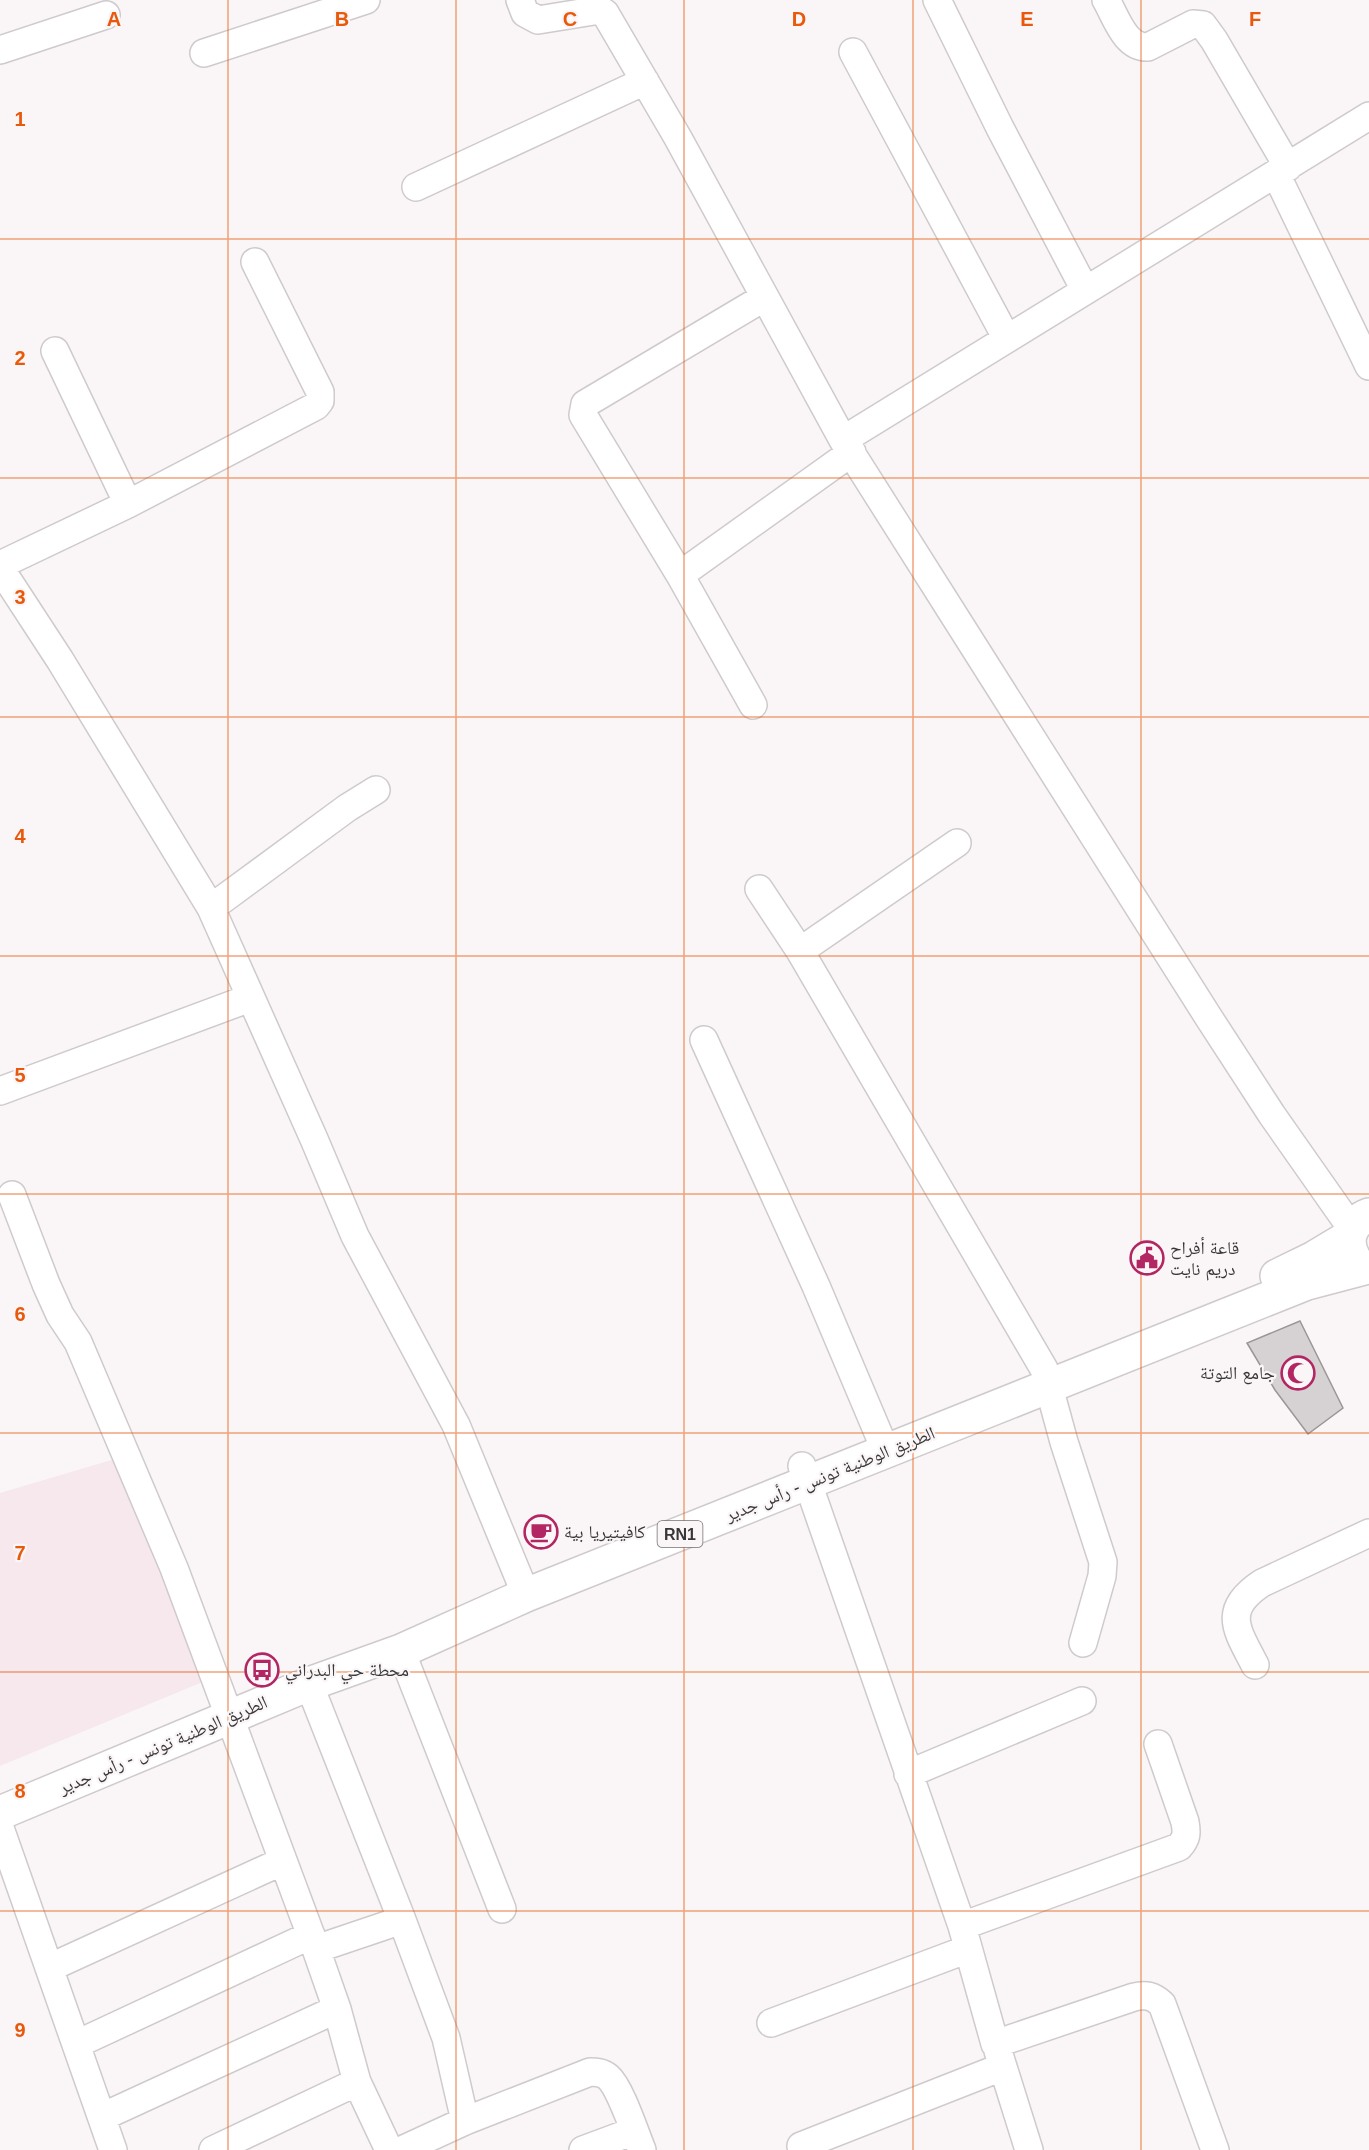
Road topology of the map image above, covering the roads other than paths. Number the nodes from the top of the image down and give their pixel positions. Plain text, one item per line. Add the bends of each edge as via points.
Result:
1 (366, 0) edge
2 (520, 0) edge
3 (937, 0) edge
4 (1106, 0) edge
5 (106, 15) dead end
6 (0, 50) edge
7 (204, 52) dead end
8 (854, 52) dead end
9 (645, 81) junction
10 (1369, 116) edge
11 (1282, 171) junction
12 (417, 187) dead end
13 (255, 262) dead end
14 (1085, 290) junction
15 (765, 297) junction
16 (1007, 339) junction
17 (55, 351) dead end
18 (1369, 366) edge
19 (847, 446) junction
20 (128, 504) junction
21 (0, 566) edge
22 (680, 575) junction
23 (753, 705) dead end
24 (376, 790) dead end
25 (957, 843) dead end
26 (759, 889) dead end
27 (211, 908) junction
28 (800, 951) junction
29 (249, 998) junction
30 (705, 1040) dead end
31 (0, 1091) edge
32 (12, 1195) dead end
33 (1357, 1227) edge
34 (1367, 1269) edge
35 (1047, 1377) junction
36 (879, 1435) junction
37 (806, 1474) junction
38 (1369, 1533) edge
39 (523, 1588) junction
40 (1083, 1643) dead end
41 (401, 1651) junction
42 (1256, 1665) dead end
43 (309, 1684) junction
44 (1082, 1701) dead end
45 (226, 1708) junction
46 (1158, 1744) dead end
47 (133, 1747) junction
48 (908, 1774) junction
49 (0, 1792) edge
50 (0, 1813) edge
51 (0, 1828) edge
52 (283, 1861) junction
53 (502, 1909) dead end
54 (402, 1920) junction
55 (965, 1938) junction
56 (314, 1942) junction
57 (49, 1968) junction
58 (336, 2009) junction
59 (771, 2024) dead end
60 (77, 2044) junction
61 (999, 2056) junction
62 (357, 2082) junction
63 (102, 2117) junction
64 (465, 2121) junction
65 (638, 2140) edge
66 (801, 2146) dead end
67 (113, 2150) edge
68 (213, 2150) edge
69 (389, 2150) edge
70 (402, 2150) edge
71 (583, 2150) edge
72 (1029, 2150) edge
73 (1215, 2150) edge

1 - 7 street
2 - 9 street via 525,13 538,20 600,10 605,13
3 - 14 street
4 - 11 street via 1129,40 1140,47 1148,47 1193,24 1203,25
5 - 6 street
8 - 16 street
9 - 12 street
9 - 15 street
10 - 11 street
11 - 14 street
11 - 18 street
13 - 20 street via 320,392 320,401
14 - 16 street
15 - 19 street
15 - 22 street via 584,406 584,415
16 - 19 street
17 - 20 street
19 - 22 street
19 - 33 street via 1278,1124
20 - 21 street
21 - 27 street
22 - 23 street
24 - 27 street via 347,807
25 - 28 street
26 - 28 street
27 - 29 street
28 - 35 street
29 - 31 street
29 - 39 street via 355,1236 456,1425
30 - 36 street
32 - 45 street via 46,1284 78,1342 123,1443
33 - 34 highway, RN1 via 1352,1255
33 - 35 highway, الطريق الوطنية تونس - رأس جدير / RN1 via 1314,1258
34 - 35 highway, الطريق الوطنية تونس - رأس جدير / RN1 via 1306,1283
35 - 36 highway, الطريق الوطنية تونس - رأس جدير / RN1
35 - 37 highway, الطريق الوطنية تونس - رأس جدير / RN1
35 - 40 street via 1103,1562
36 - 37 highway, الطريق الوطنية تونس - رأس جدير / RN1
37 - 39 highway, الطريق الوطنية تونس - رأس جدير / RN1
37 - 48 street
38 - 42 street via 1262,1583 1244,1597 1237,1611 1238,1630
39 - 41 highway, الطريق الوطنية تونس - رأس جدير / RN1
39 - 45 highway, الطريق الوطنية تونس - رأس جدير / RN1
41 - 43 highway, الطريق الوطنية تونس - رأس جدير / RN1
41 - 53 street
43 - 45 highway, الطريق الوطنية تونس - رأس جدير / RN1
43 - 54 street
44 - 48 street
45 - 47 highway, الطريق الوطنية تونس - رأس جدير / RN1
45 - 52 street
46 - 55 street via 1185,1822 1187,1832 1179,1847
47 - 49 highway, الطريق الوطنية تونس - رأس جدير / RN1
47 - 50 highway, الطريق الوطنية تونس - رأس جدير / RN1
48 - 55 street
51 - 57 street
52 - 56 street
52 - 57 street
54 - 56 street
54 - 64 street via 446,2038
55 - 59 street
55 - 61 street
56 - 58 street
56 - 60 street
57 - 60 street
58 - 62 street
58 - 63 street
60 - 63 street
61 - 66 street
61 - 72 street
61 - 73 street via 1134,1997 1155,1998 1162,2004
62 - 68 street
62 - 69 street
63 - 67 street
64 - 65 street via 590,2072 599,2072 616,2089
64 - 70 street
65 - 71 street

